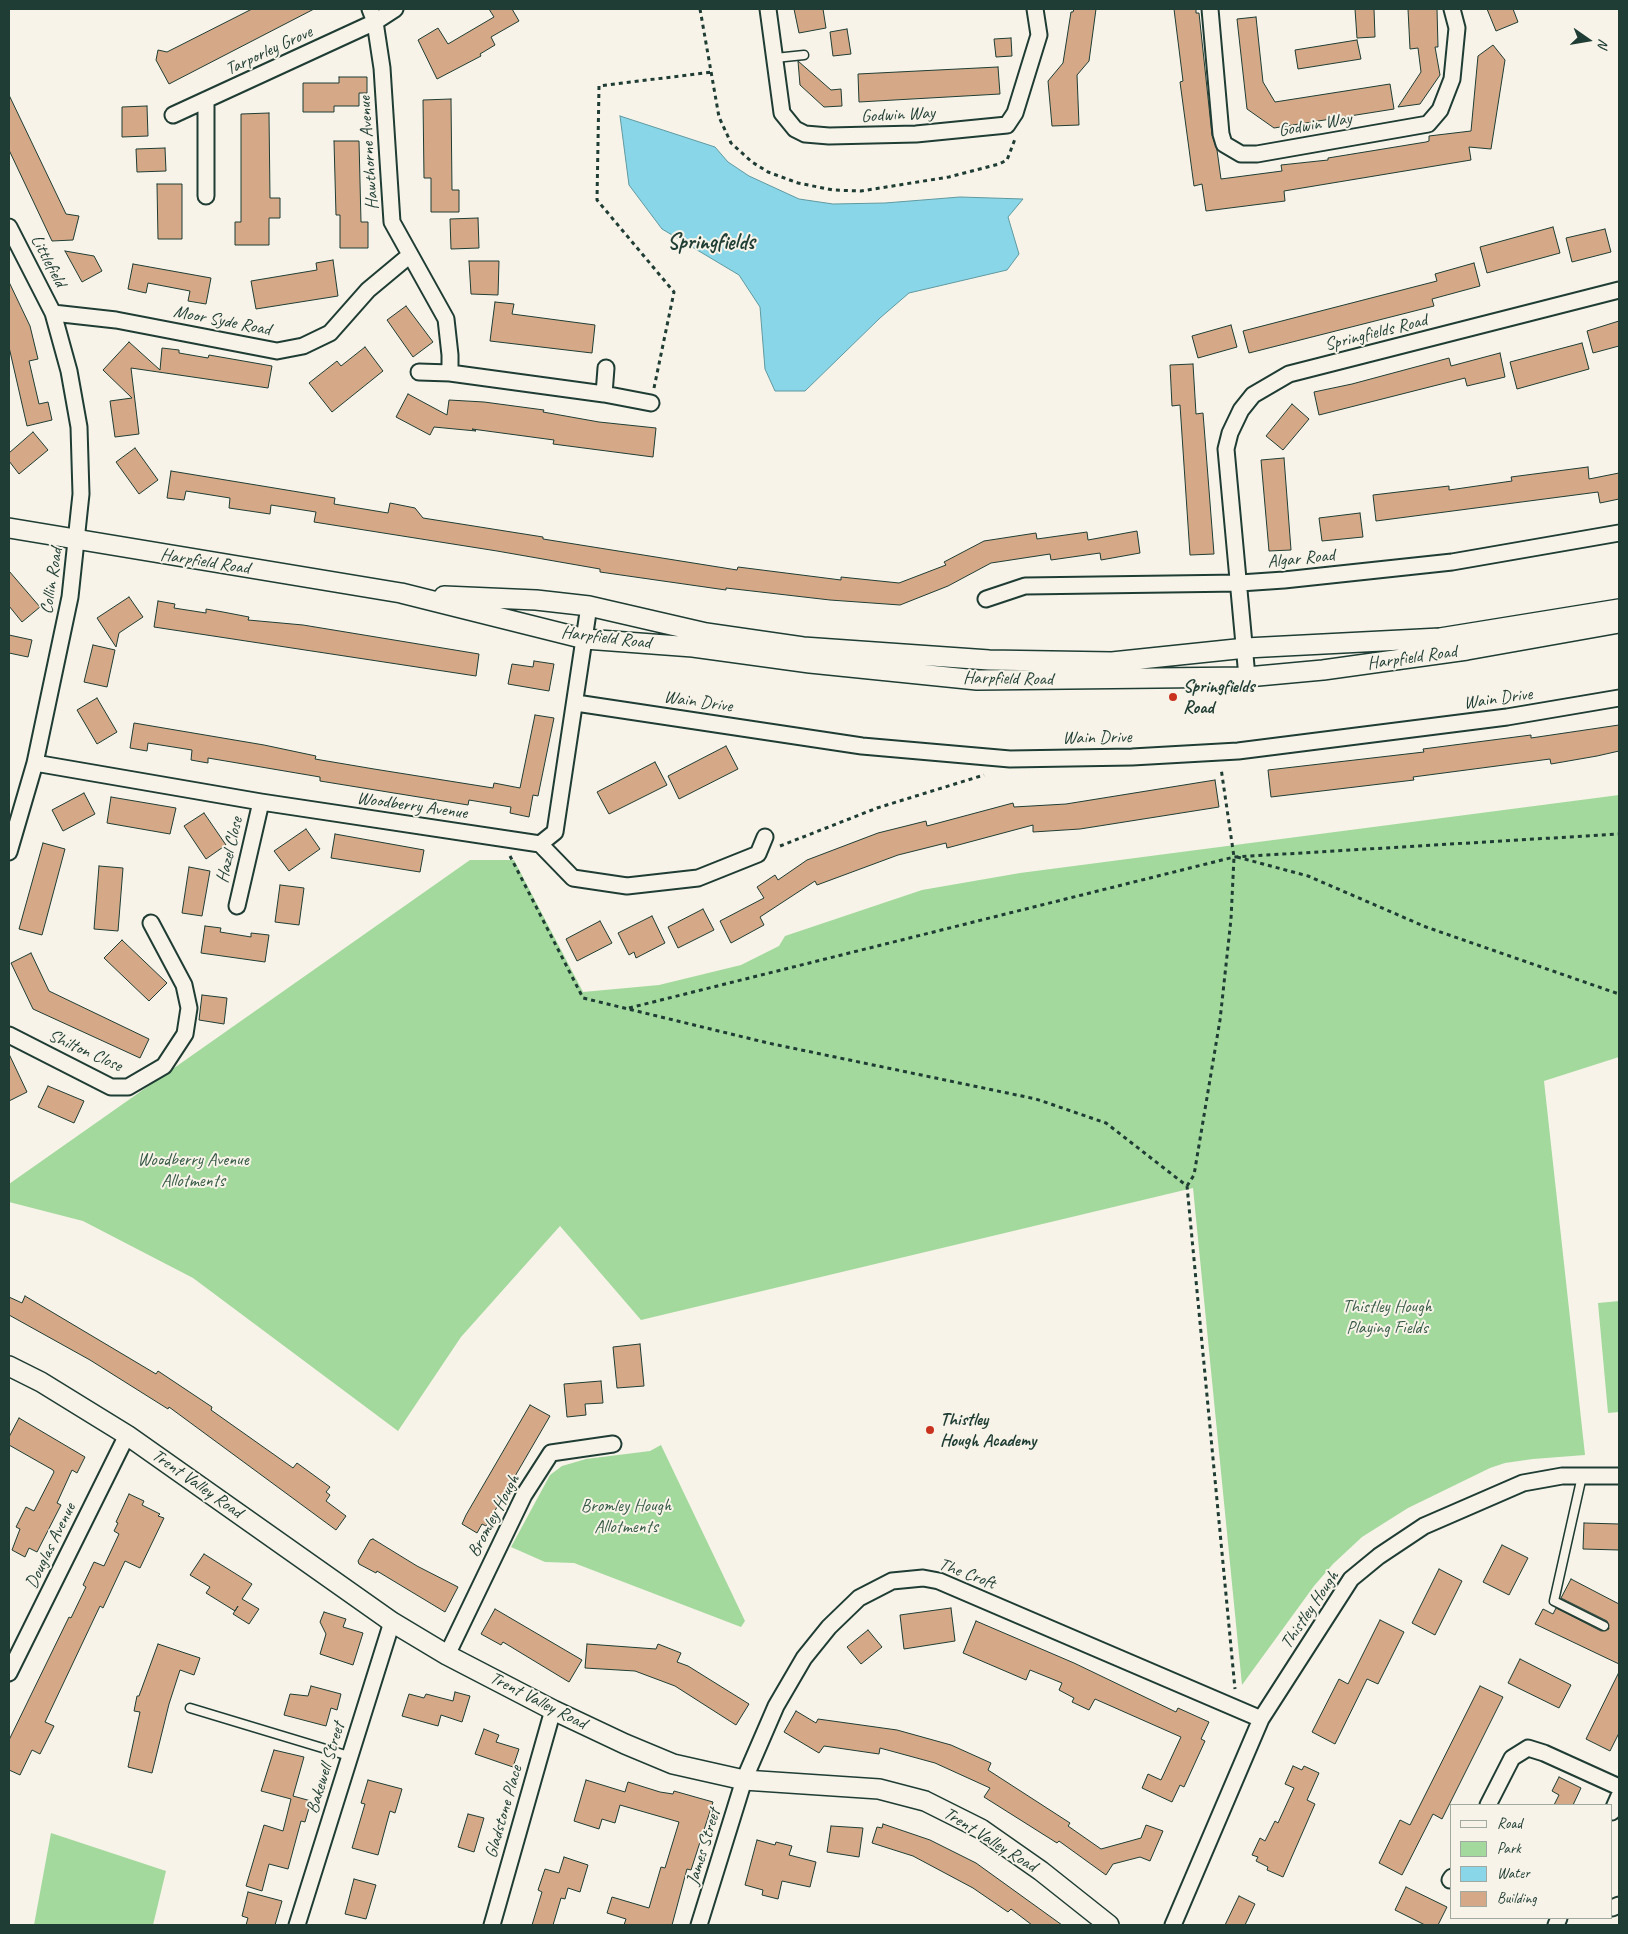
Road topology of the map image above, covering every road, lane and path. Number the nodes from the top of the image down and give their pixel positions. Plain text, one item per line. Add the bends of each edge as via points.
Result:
1 (395, 9) edge
2 (768, 9) edge
3 (1035, 9) edge
4 (1210, 9) edge
5 (1452, 9) edge
6 (372, 16) edge
7 (804, 54) dead end
8 (775, 58) junction
9 (712, 72) dead end
10 (206, 100) junction
11 (173, 115) dead end
12 (206, 196) dead end
13 (9, 227) edge
14 (410, 255) junction
15 (1619, 290) edge
16 (53, 313) junction
17 (606, 368) dead end
18 (419, 372) dead end
19 (450, 373) junction
20 (604, 394) junction
21 (651, 403) joint
22 (9, 528) edge
23 (1619, 533) edge
24 (78, 540) junction
25 (1240, 583) junction
26 (401, 593) junction
27 (986, 600) dead end
28 (589, 606) junction
29 (1619, 609) edge
30 (1619, 623) edge
31 (585, 639) junction
32 (1246, 648) junction
33 (1247, 676) junction
34 (1619, 698) edge
35 (576, 703) junction
36 (1219, 752) junction
37 (35, 762) junction
38 (985, 774) dead end
39 (261, 802) junction
40 (1619, 834) edge
41 (765, 837) dead end
42 (501, 838) junction
43 (540, 844) junction
44 (9, 852) edge
45 (758, 854) junction
46 (1234, 857) junction
47 (237, 906) dead end
48 (151, 923) dead end
49 (1619, 994) edge
50 (628, 1009) junction
51 (9, 1035) edge
52 (1187, 1186) junction
53 (9, 1366) edge
54 (127, 1435) junction
55 (613, 1444) dead end
56 (1582, 1476) junction
57 (1619, 1476) edge
58 (392, 1622) junction
59 (1604, 1626) dead end
60 (447, 1655) junction
61 (9, 1673) edge
62 (1238, 1707) junction
63 (190, 1708) dead end
64 (553, 1710) junction
65 (1261, 1719) junction
66 (349, 1756) junction
67 (744, 1780) junction
68 (1619, 1787) edge
69 (1619, 1796) edge
70 (1489, 1804) edge
71 (1613, 1810) edge
72 (296, 1925) edge
73 (492, 1925) edge
74 (699, 1925) edge
75 (1109, 1925) edge
76 (1173, 1925) edge

1 - 6 street, Tarporley Grove
2 - 8 street, Godwin Way
3 - 8 street, Godwin Way via 1039,35 1015,113 1007,125 916,134 805,134 788,123 782,113
4 - 5 street, Godwin Way via 1224,144 1240,154 1257,154 1428,124 1440,110 1452,80 1457,28
6 - 10 street, Tarporley Grove
6 - 14 street, Hawthorne Avenue via 382,68 392,222
7 - 8 lane
9 - 21 path via 599,86 597,200 674,292
10 - 11 street, Tarporley Grove
10 - 12 street
13 - 16 street, Littlefield
14 - 16 street, Moor Syde Road via 368,290 330,333 303,346 277,351 116,320
14 - 19 street, Hawthorne Avenue via 446,319
15 - 25 street, Springfields Road via 1288,374 1253,395 1241,410 1226,449
16 - 24 street, Collin Road via 69,370 79,428 81,494
17 - 20 street
18 - 19 street
19 - 20 street
20 - 21 street
22 - 24 street, Harpfield Road
23 - 25 street, Algar Road via 1452,562
24 - 26 street, Harpfield Road
24 - 37 street, Collin Road via 70,597
25 - 27 street, Algar Road via 1025,586
25 - 32 street, Springfields Road
26 - 28 street, Harpfield Road
26 - 31 street, Harpfield Road
28 - 31 street
28 - 32 street, Harpfield Road via 706,633 802,647 989,660 1112,662
29 - 32 street, Harpfield Road via 1440,638
30 - 33 street, Harpfield Road via 1457,652 1323,670
31 - 33 street, Harpfield Road via 693,647 977,680
31 - 35 street
32 - 33 street, Springfields Road
34 - 36 street, Wain Drive via 1507,717
35 - 36 street, Wain Drive via 862,746 1010,758 1132,757
35 - 43 street via 555,832
36 - 46 path
37 - 39 street, Woodberry Avenue
37 - 44 street, Collin Road
38 - 45 path via 877,808
39 - 42 street, Woodberry Avenue
39 - 47 street, Hazel Close
40 - 46 path
41 - 45 street
42 - 43 street, Woodberry Avenue
42 - 50 path via 583,998
43 - 45 street via 573,878 627,886 698,878
46 - 49 path via 1308,876 1426,927
46 - 50 path
46 - 52 path via 1220,1020 1194,1174
48 - 51 street, Shilton Close via 184,985 189,1008 185,1034 164,1066 128,1087 111,1087
50 - 52 path via 768,1043 1036,1099 1106,1123
52 - 62 path
53 - 54 street, Trent Valley Road
54 - 58 street, Trent Valley Road
54 - 61 street, Douglas Avenue
55 - 60 street, Bromley Hough via 551,1453 524,1495
56 - 57 street, Thistley Hough
56 - 59 lane via 1554,1602
56 - 65 street, Thistley Hough via 1523,1483 1424,1526 1379,1556 1351,1579
58 - 60 street, Trent Valley Road
58 - 66 street, Bakewell Street
60 - 64 street, Trent Valley Road
62 - 65 street, The Croft
62 - 67 street, The Croft via 939,1581 924,1578 892,1581 859,1598 829,1627 804,1658 776,1706
63 - 66 lane
64 - 67 street, Trent Valley Road via 672,1764
64 - 73 street, Gladstone Place
65 - 76 street, Thistley Hough
66 - 72 street, Bakewell Street
67 - 74 street, James Street
67 - 75 street, Trent Valley Road via 879,1789 924,1801 980,1829 1041,1871
68 - 70 street via 1544,1752 1528,1748 1512,1758
69 - 71 street

